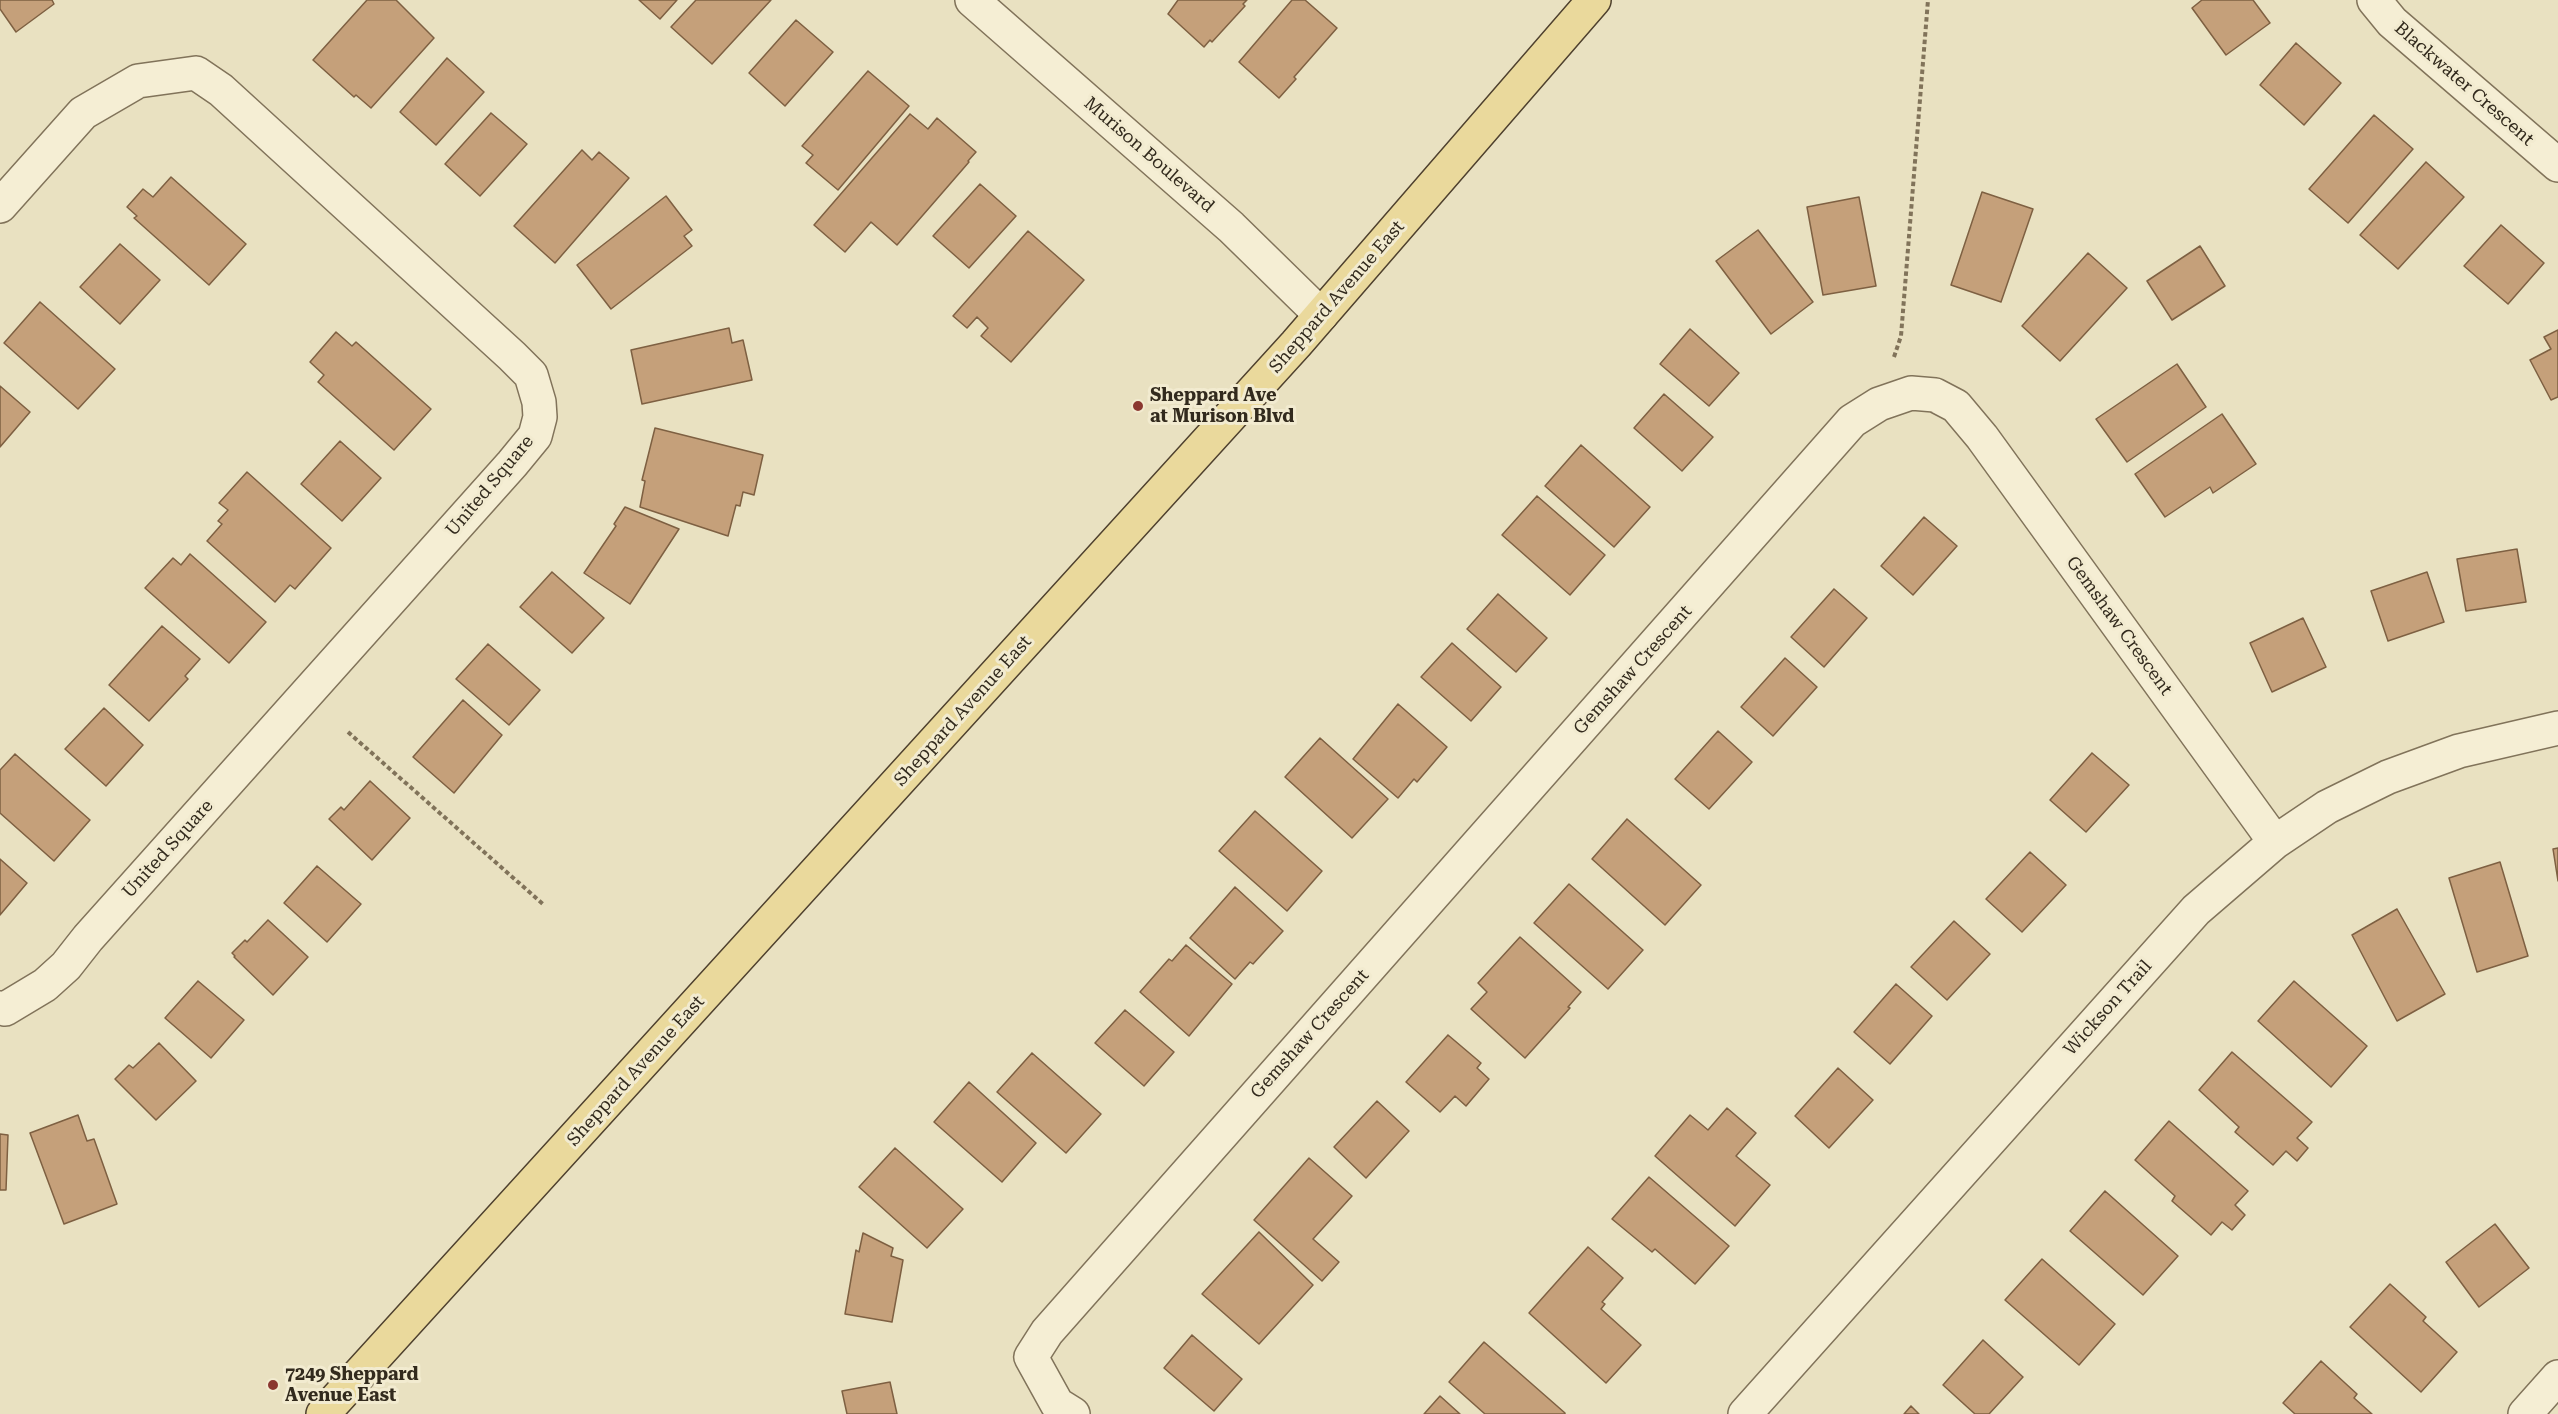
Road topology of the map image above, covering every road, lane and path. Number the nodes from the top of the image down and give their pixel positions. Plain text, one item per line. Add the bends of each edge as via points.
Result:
1 (972, 0) edge
2 (1594, 0) edge
3 (1928, 0) edge
4 (2374, 0) edge
5 (2558, 165) edge
6 (0, 206) edge
7 (1321, 315) junction
8 (1879, 404) junction
9 (2558, 728) edge
10 (348, 732) dead end
11 (2275, 842) junction
12 (544, 905) dead end
13 (0, 1008) edge
14 (2558, 1377) edge
15 (323, 1414) edge
16 (1073, 1414) edge
17 (1745, 1414) edge
18 (2525, 1414) edge

1 - 7 street, Murison Boulevard via 1231,227
2 - 7 main road, Sheppard Avenue East
3 - 8 path via 1901,336
4 - 5 street, Blackwater Crescent via 2392,22
6 - 13 street, United Square via 83,113 138,81 196,73 221,90 531,375 540,417 535,436 512,464 66,966 45,985 5,1009
7 - 15 main road, Sheppard Avenue East
8 - 11 street, Gemshaw Crescent via 1911,393 1935,395 1956,405
8 - 16 street, Gemshaw Crescent via 1852,421 1047,1332 1031,1357 1057,1404
9 - 11 street, Wickson Trail via 2459,751 2388,777 2327,807
10 - 12 path
11 - 17 street, Wickson Trail via 2196,910
14 - 18 street

